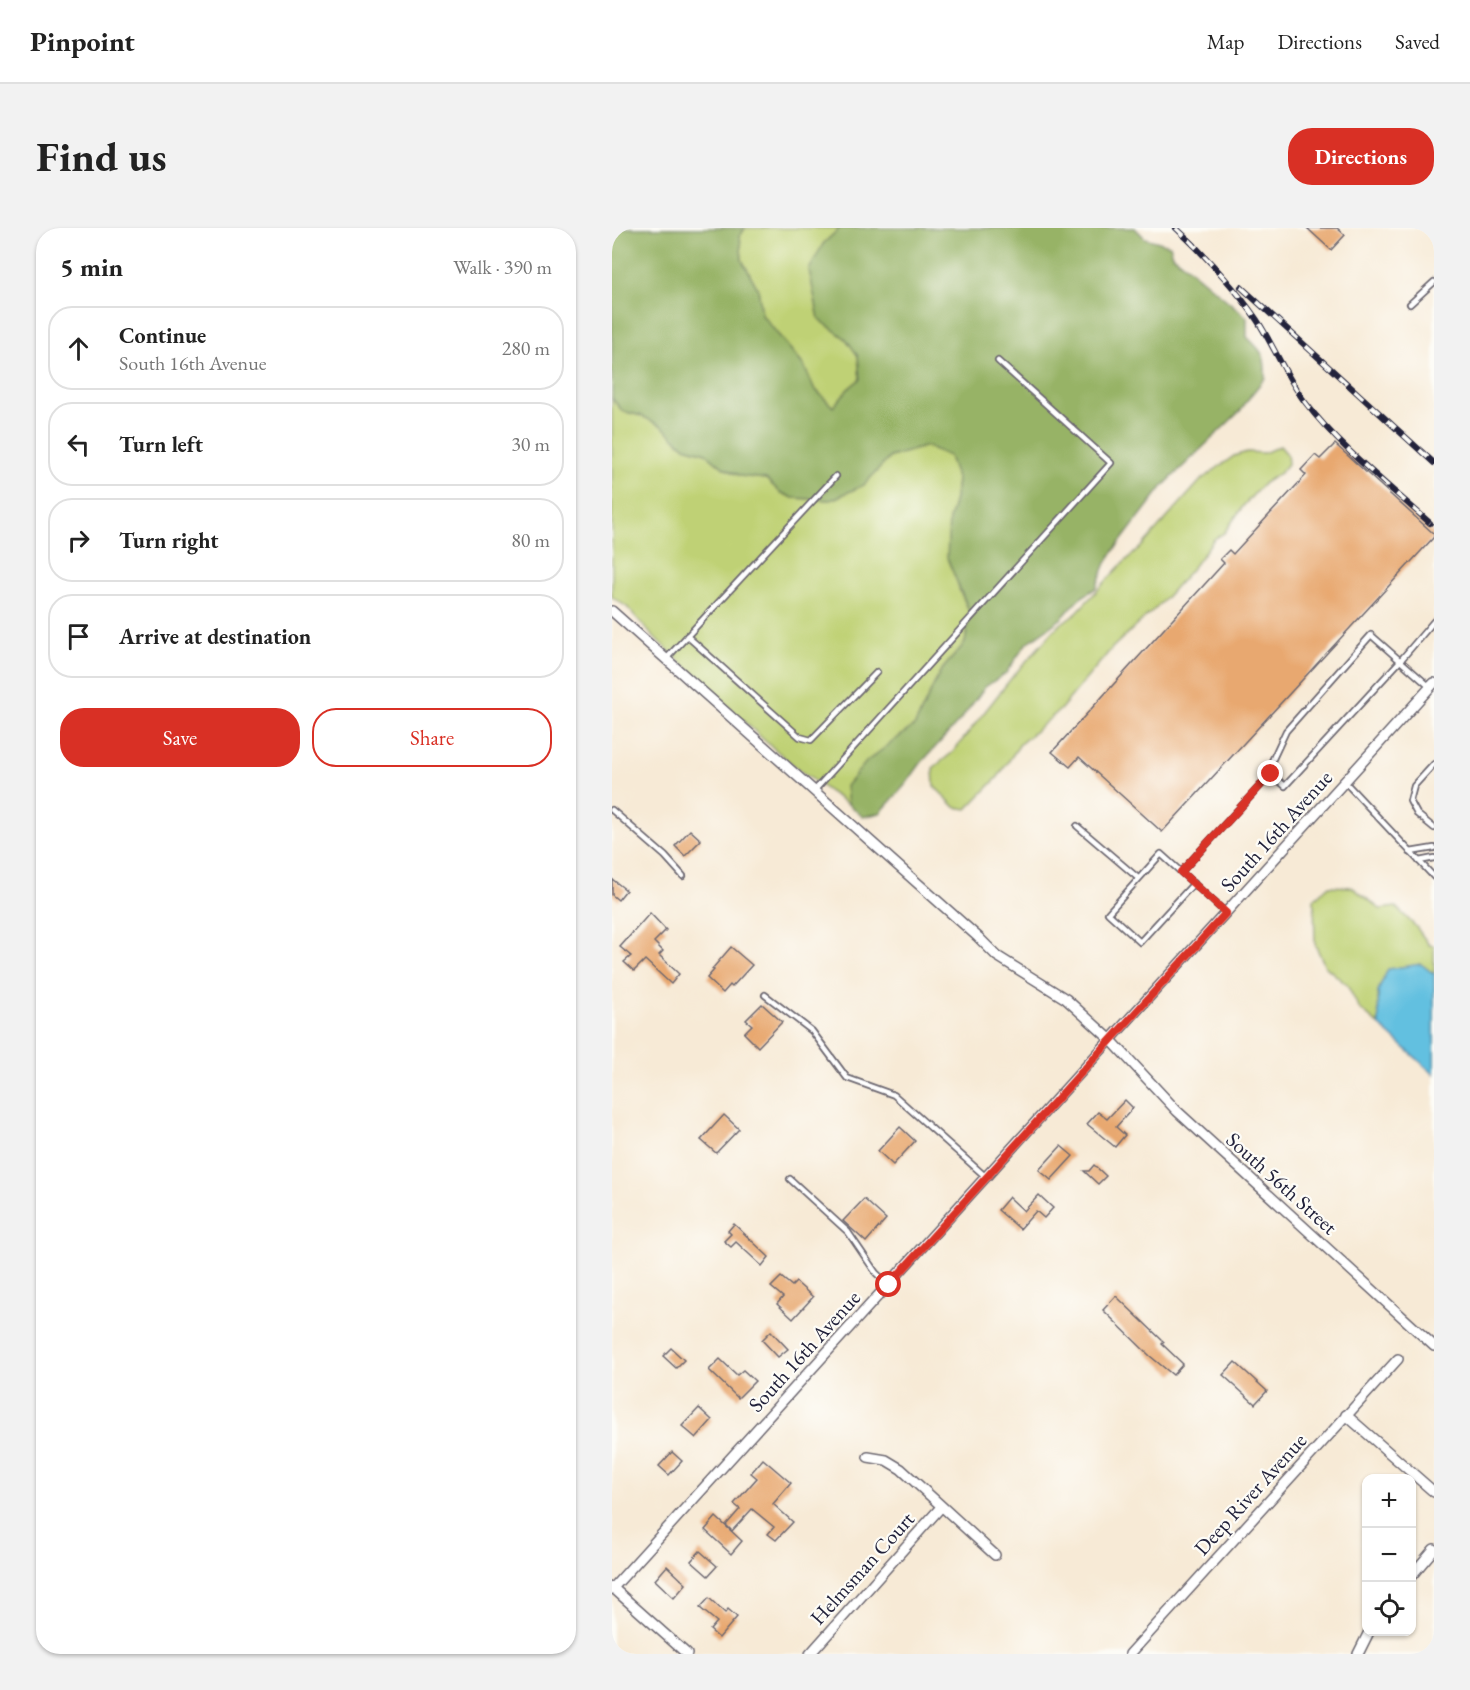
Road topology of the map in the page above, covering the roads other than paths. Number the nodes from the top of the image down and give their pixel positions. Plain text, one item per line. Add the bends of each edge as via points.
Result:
1 (1434, 282) edge
2 (1410, 304) dead end
3 (998, 361) dead end
4 (836, 476) dead end
5 (612, 611) edge
6 (1434, 621) edge
7 (687, 636) junction
8 (666, 659) junction
9 (1400, 661) junction
10 (877, 672) dead end
11 (1432, 685) edge
12 (1434, 764) edge
13 (1271, 774) junction
14 (1345, 782) junction
15 (814, 791) junction
16 (612, 810) edge
17 (1077, 826) dead end
18 (1434, 828) edge
19 (1434, 848) edge
20 (1410, 852) junction
21 (1434, 858) edge
22 (1419, 861) junction
23 (1181, 872) junction
24 (683, 876) dead end
25 (1434, 877) edge
26 (1138, 878) junction
27 (1194, 884) junction
28 (1226, 913) junction
29 (765, 995) dead end
30 (1111, 1040) junction
31 (986, 1177) junction
32 (790, 1179) dead end
33 (889, 1285) junction
34 (1434, 1346) edge
35 (1398, 1359) dead end
36 (1346, 1415) junction
37 (868, 1457) dead end
38 (1434, 1492) edge
39 (941, 1506) junction
40 (1434, 1549) edge
41 (995, 1555) dead end
42 (1416, 1570) edge
43 (612, 1588) edge
44 (1367, 1636) edge
45 (815, 1652) edge
46 (687, 1654) edge
47 (1130, 1654) edge
48 (1358, 1654) edge

1 - 2 lane
3 - 15 lane via 1111,463
4 - 7 lane
5 - 8 street, South 56th Street
6 - 9 lane
7 - 8 lane
7 - 10 lane via 800,737 811,740
8 - 15 street, South 56th Street
9 - 11 lane
9 - 13 lane via 1285,786
9 - 13 lane via 1371,635 1286,731 1271,763
11 - 14 street, South 16th Avenue
12 - 18 lane via 1414,786 1410,801 1417,814
13 - 23 lane
14 - 20 lane
14 - 28 street, South 16th Avenue
15 - 30 street, South 56th Street via 997,956 1066,999
16 - 24 lane
17 - 26 lane
19 - 20 lane
20 - 22 lane
21 - 22 lane
22 - 25 lane
23 - 26 lane via 1161,854
23 - 27 lane
26 - 27 lane via 1108,913 1140,942
27 - 28 lane
28 - 30 street, South 16th Avenue
29 - 31 lane via 812,1031 847,1078 894,1095
30 - 31 street, South 16th Avenue
30 - 34 street, South 56th Street via 1177,1112
31 - 33 street, South 16th Avenue
32 - 33 lane via 848,1232
33 - 43 street, South 16th Avenue
35 - 36 street, Deep River Avenue
36 - 38 street
36 - 47 street, Deep River Avenue
37 - 39 street via 886,1460 901,1469
39 - 41 street
39 - 45 street, Helmsman Court
40 - 42 street
43 - 46 street
44 - 48 street

